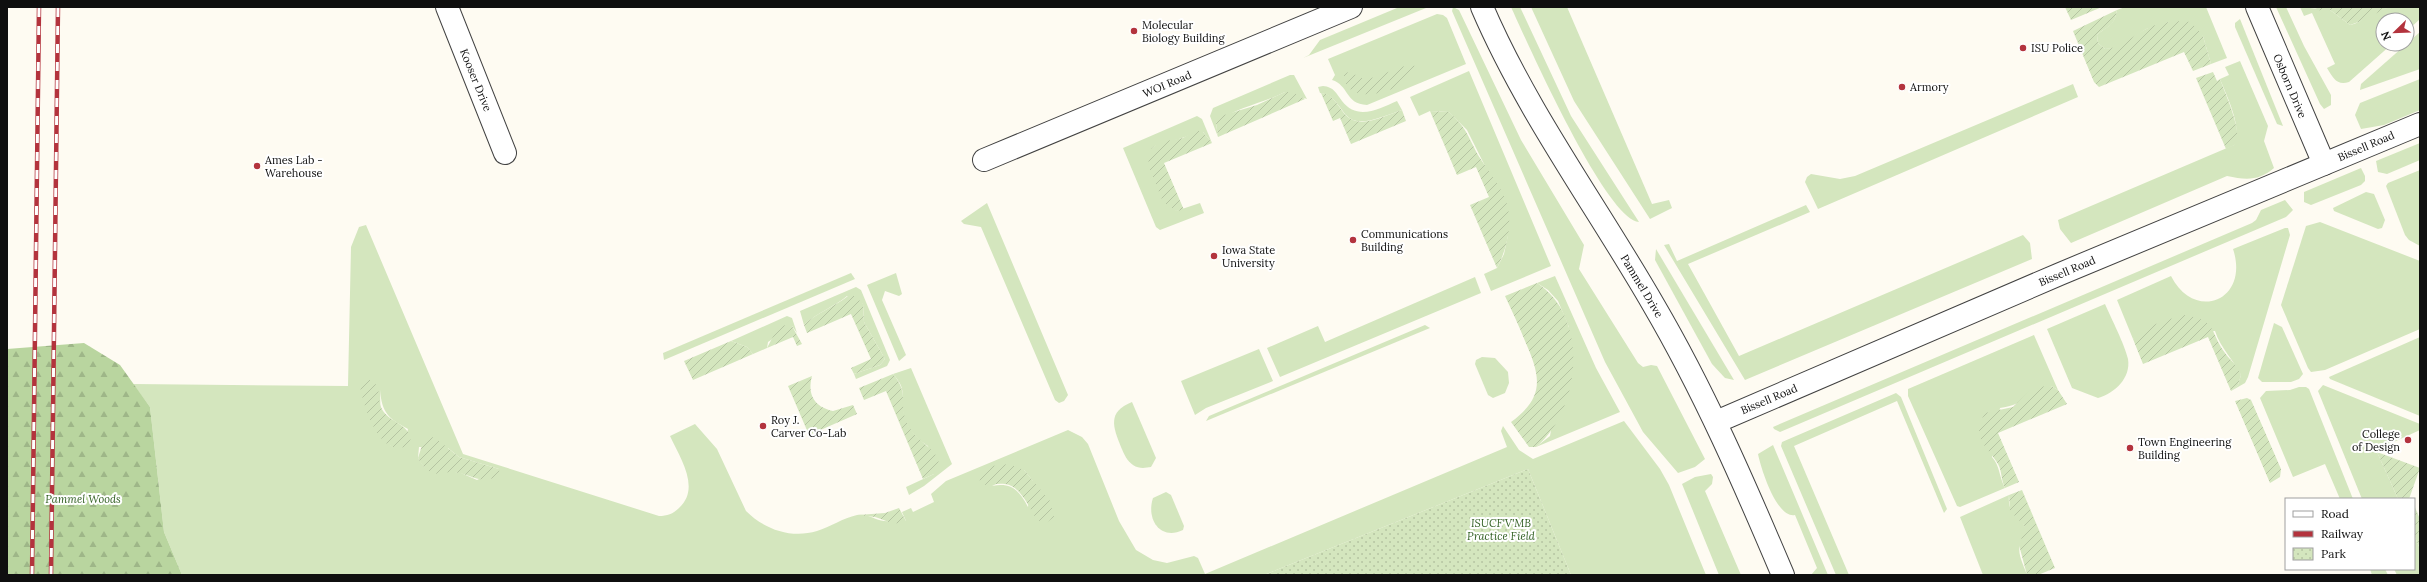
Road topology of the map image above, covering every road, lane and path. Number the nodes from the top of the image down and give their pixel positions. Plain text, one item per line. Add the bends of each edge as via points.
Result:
1 (447, 7) edge
2 (1351, 7) edge
3 (1482, 7) edge
4 (2257, 7) edge
5 (2420, 124) edge
6 (506, 153) dead end
7 (984, 160) dead end
8 (2324, 164) junction
9 (1716, 422) junction
10 (1783, 575) edge

1 - 6 street, Kooser Drive
2 - 7 street, WOI Road
3 - 9 street, Pammel Drive via 1519,82 1653,304
4 - 8 street, Osborn Drive
5 - 8 street, Bissell Road
8 - 9 street, Bissell Road
9 - 10 street, Pammel Drive

